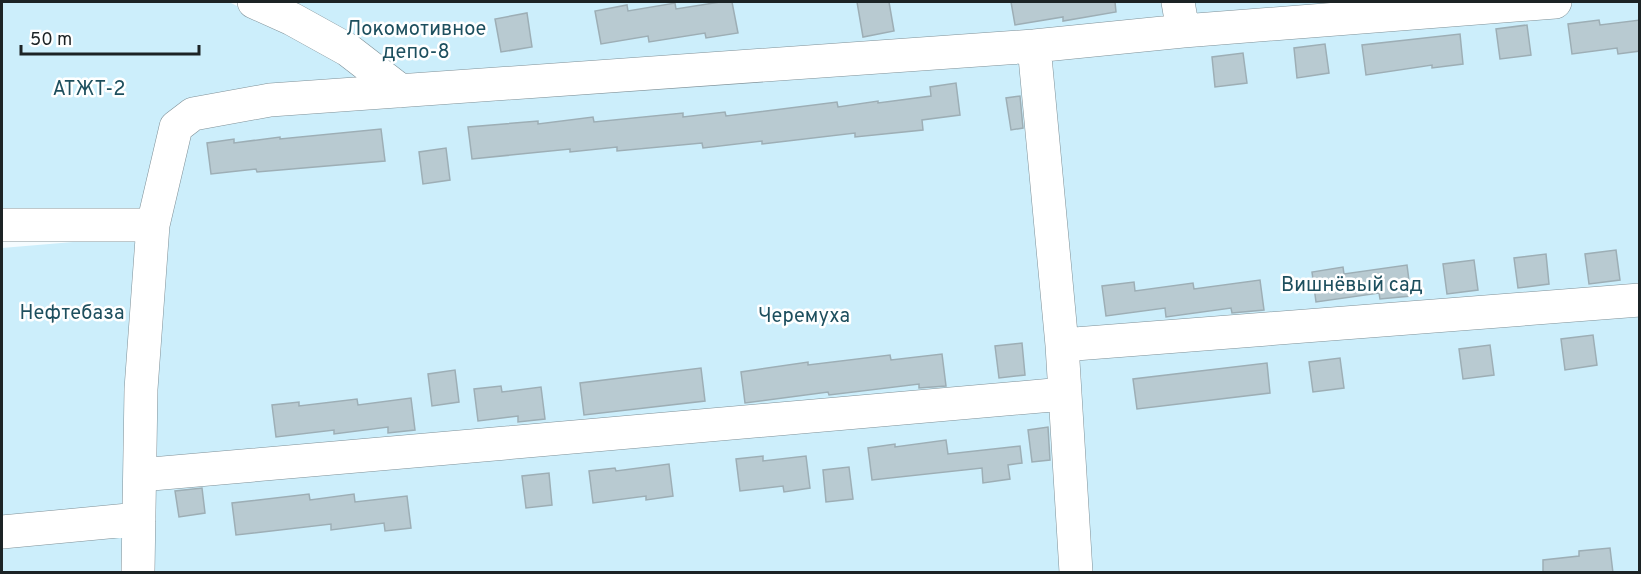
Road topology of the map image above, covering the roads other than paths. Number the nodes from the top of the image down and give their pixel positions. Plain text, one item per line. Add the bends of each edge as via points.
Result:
1 (254, 2) edge
2 (1555, 2) edge
3 (1181, 16) edge
4 (1034, 46) junction
5 (401, 91) junction
6 (2, 225) edge
7 (153, 225) junction
8 (1640, 300) edge
9 (1062, 345) junction
10 (1064, 394) junction
11 (140, 476) junction
12 (140, 519) junction
13 (2, 532) edge
14 (138, 573) edge
15 (1076, 573) edge

1 - 5 lane via 292,18 348,50
2 - 3 lane
3 - 4 lane
4 - 5 lane
4 - 9 lane
5 - 7 lane via 270,100 193,114 176,128
6 - 7 lane
7 - 11 lane via 141,388
8 - 9 lane
9 - 10 lane
10 - 11 lane
10 - 15 lane
11 - 12 lane
12 - 13 lane
12 - 14 lane

